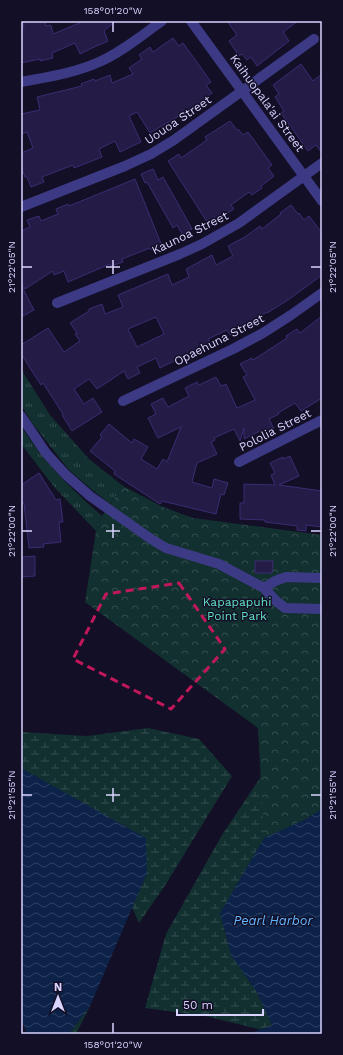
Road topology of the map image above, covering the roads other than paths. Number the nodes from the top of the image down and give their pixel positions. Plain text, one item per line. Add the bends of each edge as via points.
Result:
1 (162, 21) edge
2 (191, 21) edge
3 (314, 39) dead end
4 (21, 82) edge
5 (242, 92) junction
6 (322, 163) edge
7 (304, 176) junction
8 (322, 201) edge
9 (21, 207) edge
10 (322, 293) edge
11 (57, 303) dead end
12 (123, 401) dead end
13 (21, 416) edge
14 (322, 420) edge
15 (239, 462) dead end
16 (322, 578) edge
17 (264, 588) junction
18 (322, 609) edge

1 - 4 street via 100,62 69,72
2 - 5 street, Kaihuopala'ai Street
3 - 5 street, Uouoa Street
5 - 7 street, Kaihuopala'ai Street
5 - 9 street, Uouoa Street via 151,154
6 - 7 street, Kaunoa Street
7 - 8 street, Kaihuopala'ai Street
7 - 11 street, Kaunoa Street via 239,223 202,244
10 - 12 street, Opaehuna Street via 263,333
13 - 17 street via 46,453 90,496 166,548 219,564
14 - 15 street, Pololia Street
16 - 17 street via 286,577
17 - 18 street via 285,608

